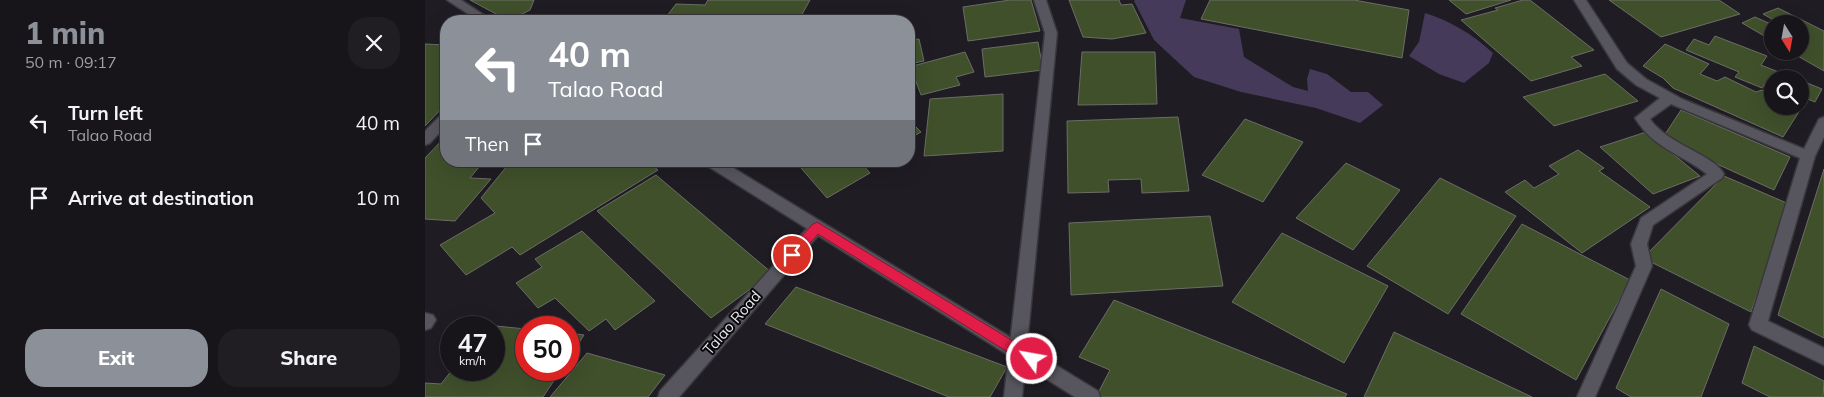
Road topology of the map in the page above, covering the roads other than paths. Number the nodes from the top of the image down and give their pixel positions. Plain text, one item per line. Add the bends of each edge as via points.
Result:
1 (453, 0) edge
2 (1040, 0) edge
3 (1580, 0) edge
4 (477, 15) edge
5 (1670, 98) junction
6 (1824, 122) edge
7 (440, 124) edge
8 (425, 140) edge
9 (1808, 156) junction
10 (721, 167) edge
11 (817, 227) junction
12 (1017, 350) junction
13 (1824, 357) edge
14 (667, 397) edge
15 (1013, 397) edge
16 (1091, 397) edge
17 (1586, 397) edge

1 - 4 street
2 - 12 street via 1051,33
3 - 5 street via 1623,66 1641,82
5 - 9 street
5 - 17 street via 1642,118 1647,128 1672,148 1717,174 1646,222 1639,244 1644,266
6 - 9 street
7 - 8 street
9 - 13 street via 1758,325
10 - 11 street
11 - 12 street
11 - 14 street, Talao Road
12 - 15 street
12 - 16 street

